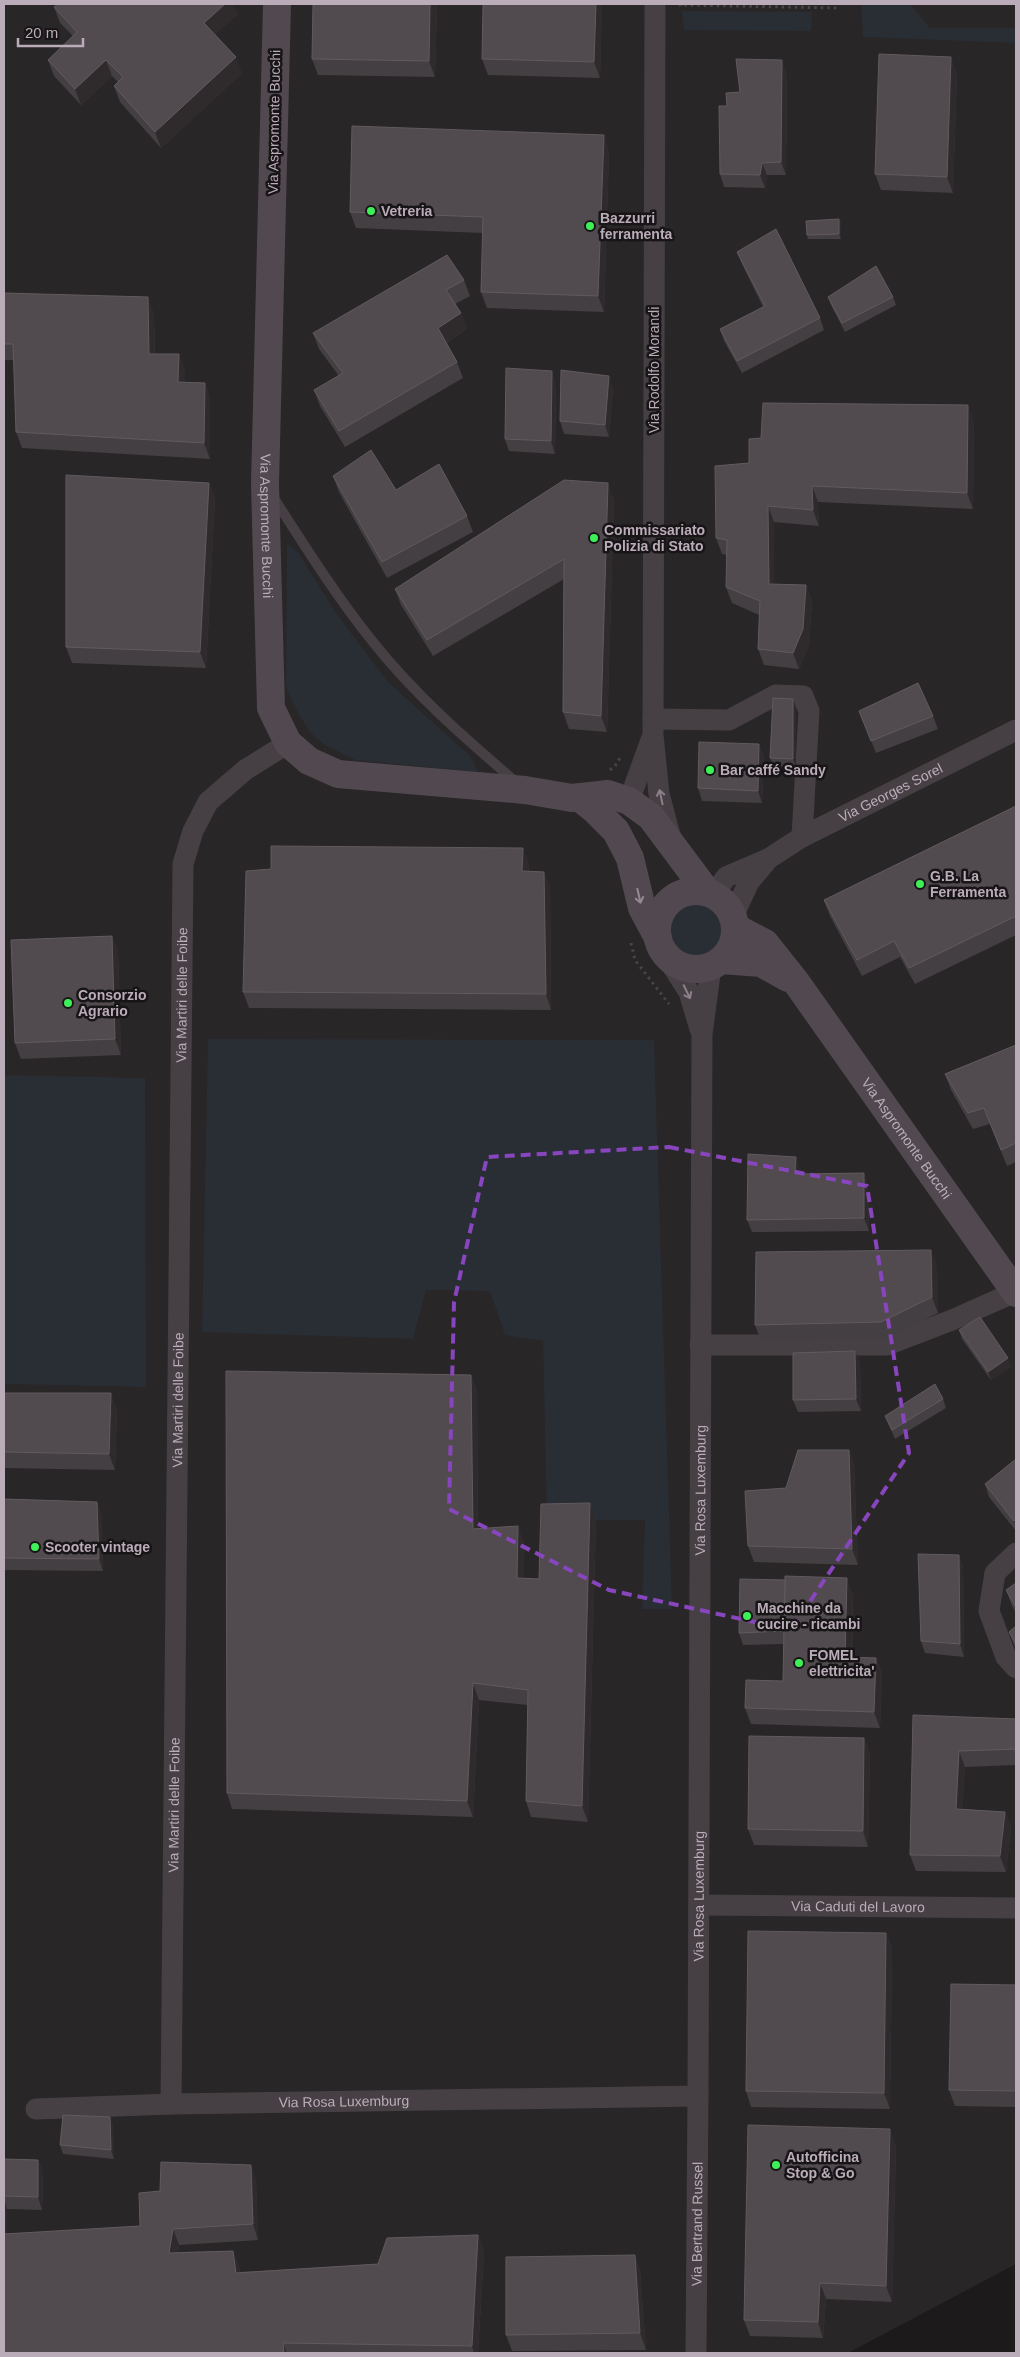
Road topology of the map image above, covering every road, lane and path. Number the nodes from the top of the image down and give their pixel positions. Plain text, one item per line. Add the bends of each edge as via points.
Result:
1 (277, 4) edge
2 (655, 4) edge
3 (682, 4) edge
4 (838, 8) dead end
5 (265, 484) junction
6 (653, 727) junction
7 (1016, 730) edge
8 (288, 742) junction
9 (624, 750) dead end
10 (525, 790) junction
11 (614, 790) junction
12 (580, 798) junction
13 (802, 837) junction
14 (672, 844) junction
15 (630, 858) junction
16 (768, 859) junction
17 (710, 893) junction
18 (735, 922) junction
19 (630, 935) dead end
20 (661, 946) junction
21 (717, 963) junction
22 (796, 982) junction
23 (674, 1010) dead end
24 (702, 1034) junction
25 (1016, 1293) edge
26 (700, 1345) junction
27 (1016, 1553) edge
28 (1016, 1668) edge
29 (699, 1906) junction
30 (1016, 1908) edge
31 (698, 2096) junction
32 (171, 2104) junction
33 (36, 2109) dead end
34 (696, 2353) edge

1 - 5 street, Via Aspromonte Bucchi
2 - 6 street, Via Rodolfo Morandi
3 - 4 path
5 - 8 street, Via Aspromonte Bucchi via 271,708
5 - 10 lane via 329,583 373,643 467,740
6 - 11 street, Via Rodolfo Morandi via 640,769
6 - 13 street via 729,720 776,695 803,696 809,711
14 -> 6 street, Via Rodolfo Morandi via 660,794
7 - 13 street, Via Georges Sorel
8 - 10 street, Via Aspromonte Bucchi via 309,762 338,774
8 - 32 street, Via Martiri delle Foibe via 245,770 208,802 193,831 183,864
9 - 11 path via 615,766
10 - 12 street, Via Aspromonte Bucchi
11 - 12 street, Via Aspromonte Bucchi
11 - 14 street, Via Aspromonte Bucchi via 651,817
11 - 15 street, Via Aspromonte Bucchi
12 - 15 street, Via Aspromonte Bucchi via 616,831
13 - 16 street, Via Georges Sorel
14 - 17 street, Via Aspromonte Bucchi
15 -> 20 street, Via Aspromonte Bucchi via 642,908
16 - 17 street, Via Georges Sorel via 726,877
16 - 18 street, Via Georges Sorel via 749,882
17 - 18 street, Via Aspromonte Bucchi via 726,903
17 - 20 street via 694,890 669,901 657,925
18 - 21 street via 735,939 730,951
18 - 22 street, Via Aspromonte Bucchi via 765,943
19 - 23 path via 635,960
20 - 21 street, Via Aspromonte Bucchi via 674,962 686,968 699,969
20 -> 24 street, Via Rosa Luxemburg via 689,992
21 - 22 street, Via Aspromonte Bucchi via 761,963
21 - 24 street, Via Rosa Luxemburg
22 - 25 street, Via Aspromonte Bucchi
24 - 26 street, Via Rosa Luxemburg
25 - 26 street via 887,1345
26 - 29 street, Via Rosa Luxemburg
27 - 28 street via 995,1573 989,1611 1006,1657
29 - 30 street, Via Caduti del Lavoro
29 - 31 street, Via Rosa Luxemburg
31 - 32 street, Via Rosa Luxemburg
31 - 34 street, Via Bertrand Russel
32 - 33 street, Via Rosa Luxemburg

